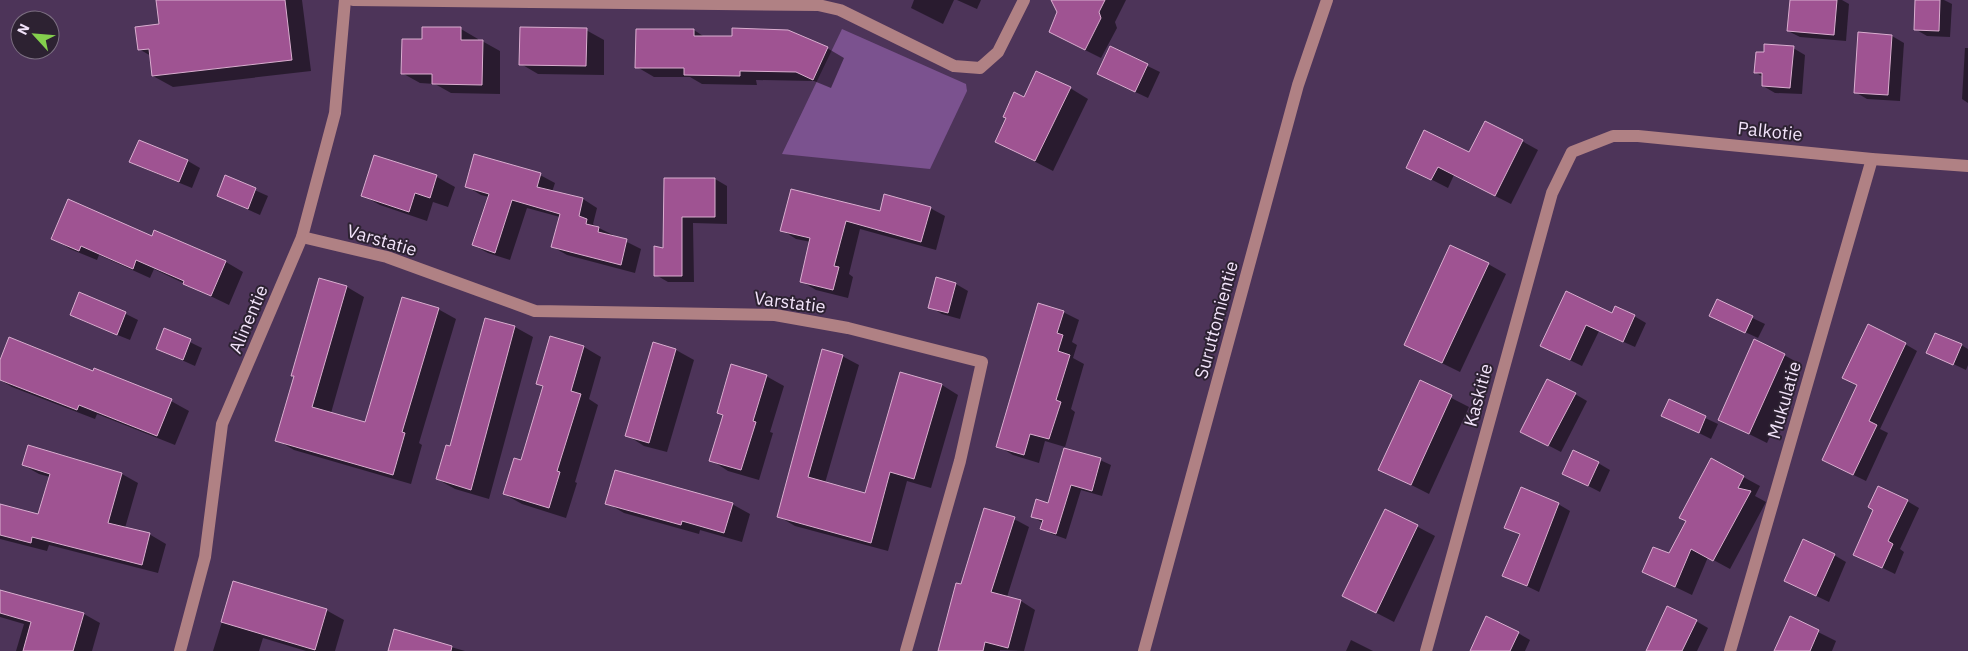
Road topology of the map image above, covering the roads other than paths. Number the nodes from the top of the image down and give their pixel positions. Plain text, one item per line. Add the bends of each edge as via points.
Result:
1 (345, 0) edge
2 (354, 0) edge
3 (1024, 0) edge
4 (1327, 0) edge
5 (1572, 152) joint
6 (1872, 159) junction
7 (1968, 166) edge
8 (302, 237) junction
9 (180, 651) edge
10 (906, 651) edge
11 (1144, 651) edge
12 (1426, 651) edge
13 (1730, 651) edge

1 - 8 street, Alinentie via 335,113
2 - 3 street via 818,5 840,10 954,66 980,68 998,52
4 - 11 street, Suruttomientie via 1298,85
5 - 6 street, Palkotie via 1613,136 1638,136
5 - 12 street, Kaskitie via 1552,193
6 - 7 street, Palkotie
6 - 13 street, Mukulatie
8 - 9 street, Alinentie via 222,424 205,558
8 - 10 street, Varstatie via 387,257 535,310 775,314 848,328 982,362 960,461

